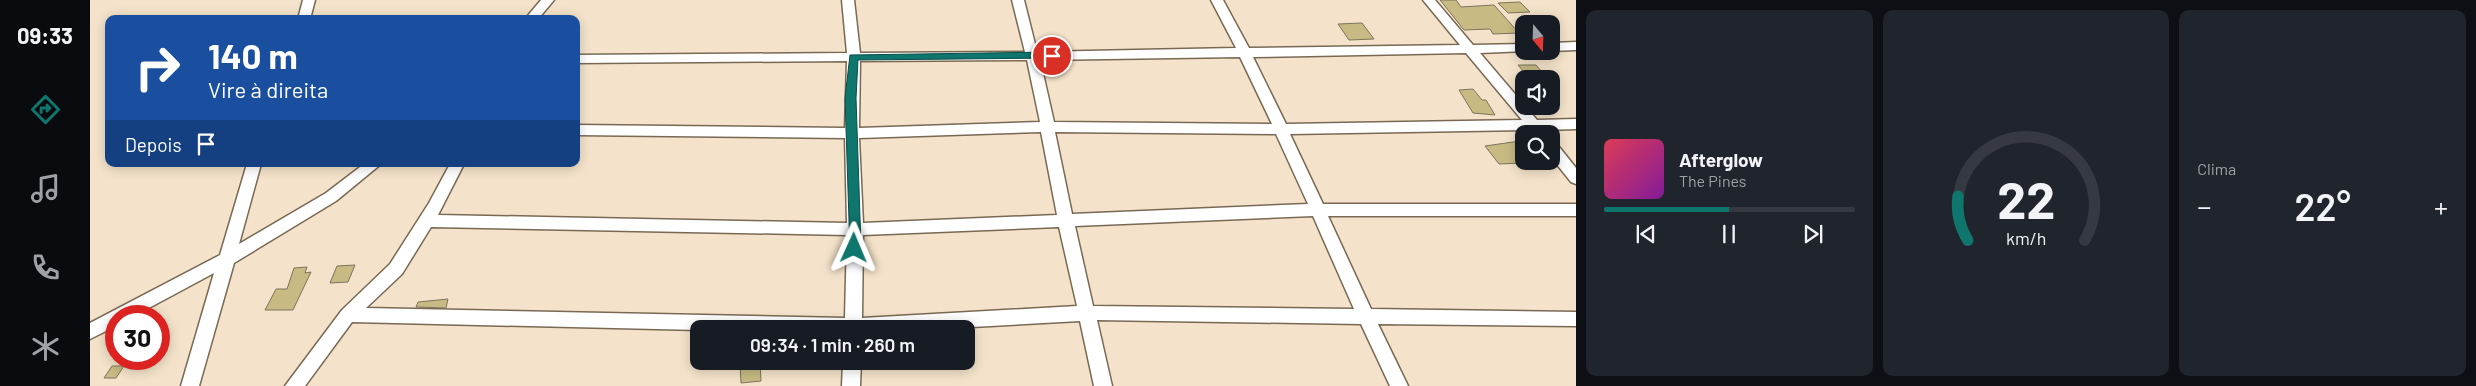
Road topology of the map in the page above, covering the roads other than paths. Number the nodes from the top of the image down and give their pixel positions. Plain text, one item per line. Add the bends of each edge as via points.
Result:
1 (309, 0) edge
2 (548, 0) edge
3 (848, 0) edge
4 (1018, 0) edge
5 (1217, 0) edge
6 (1429, 0) edge
7 (305, 15) edge
8 (535, 15) edge
9 (1576, 46) edge
10 (1560, 47) edge
11 (1515, 48) edge
12 (1472, 50) junction
13 (1245, 52) junction
14 (1033, 56) junction
15 (854, 57) junction
16 (580, 59) edge
17 (1576, 124) edge
18 (1534, 125) edge
19 (1560, 126) edge
20 (1048, 127) junction
21 (1283, 129) junction
22 (1515, 129) edge
23 (580, 130) edge
24 (852, 133) junction
25 (1560, 158) edge
26 (253, 167) edge
27 (370, 167) edge
28 (455, 167) edge
29 (1576, 178) edge
30 (1318, 210) junction
31 (1576, 210) edge
32 (1066, 220) junction
33 (427, 221) junction
34 (855, 228) junction
35 (228, 258) junction
36 (140, 305) edge
37 (1088, 313) junction
38 (348, 315) junction
39 (1365, 316) junction
40 (1576, 319) edge
41 (853, 320) edge
42 (970, 320) edge
43 (690, 323) edge
44 (105, 324) edge
45 (90, 332) edge
46 (852, 370) edge
47 (190, 386) edge
48 (294, 386) edge
49 (851, 386) edge
50 (1103, 386) edge
51 (1399, 386) edge

1 - 7 street
2 - 8 street
3 - 15 street
4 - 14 street
5 - 13 street
6 - 12 street
9 - 10 street
11 - 12 street
12 - 13 street
12 - 18 street
13 - 14 street
13 - 21 street
14 - 15 street
14 - 20 street
15 - 16 street
15 - 24 street
17 - 19 street
20 - 21 street
20 - 24 street
20 - 32 street
21 - 22 street
21 - 30 street
23 - 24 street
24 - 34 street
25 - 29 street
26 - 35 street
27 - 35 street via 331,197
28 - 33 street
30 - 31 street
30 - 32 street
30 - 39 street
32 - 34 street
32 - 37 street
33 - 34 street
33 - 38 street via 396,269
34 - 41 street
35 - 36 street
35 - 47 street via 220,276
37 - 39 street
37 - 42 street
37 - 50 street
38 - 43 street
38 - 48 street
39 - 40 street
39 - 51 street
44 - 45 street
46 - 49 street

